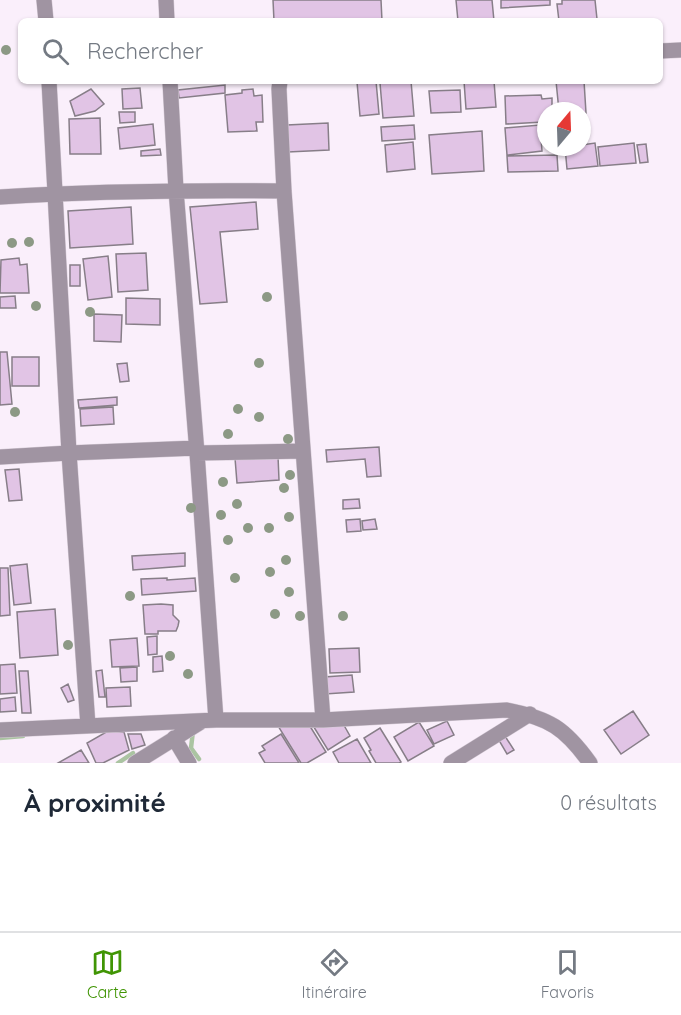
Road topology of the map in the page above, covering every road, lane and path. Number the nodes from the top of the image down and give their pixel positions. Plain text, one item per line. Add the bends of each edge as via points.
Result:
1 (44, 0) edge
2 (166, 0) edge
3 (46, 18) edge
4 (167, 18) edge
5 (681, 50) edge
6 (663, 51) edge
7 (49, 84) edge
8 (170, 84) edge
9 (280, 84) edge
10 (176, 190) junction
11 (284, 191) junction
12 (55, 194) junction
13 (0, 197) edge
14 (197, 450) junction
15 (303, 451) junction
16 (69, 453) junction
17 (0, 457) edge
18 (530, 714) junction
19 (323, 720) junction
20 (209, 721) junction
21 (88, 726) junction
22 (0, 730) edge
23 (174, 738) junction
24 (135, 763) edge
25 (189, 763) edge
26 (451, 763) edge
27 (590, 763) edge

1 - 3 street
2 - 4 street
5 - 6 street
7 - 12 street
8 - 10 street
9 - 11 street
10 - 11 street
10 - 12 street
10 - 14 street
11 - 15 street
12 - 13 street
12 - 16 street
14 - 15 street
14 - 16 street
14 - 20 street
15 - 19 street
16 - 17 street
16 - 21 street
18 - 19 street via 507,710
18 - 26 street
18 - 27 street via 564,732
19 - 20 street
20 - 21 street
20 - 23 street
21 - 22 street
23 - 24 street
23 - 25 street

